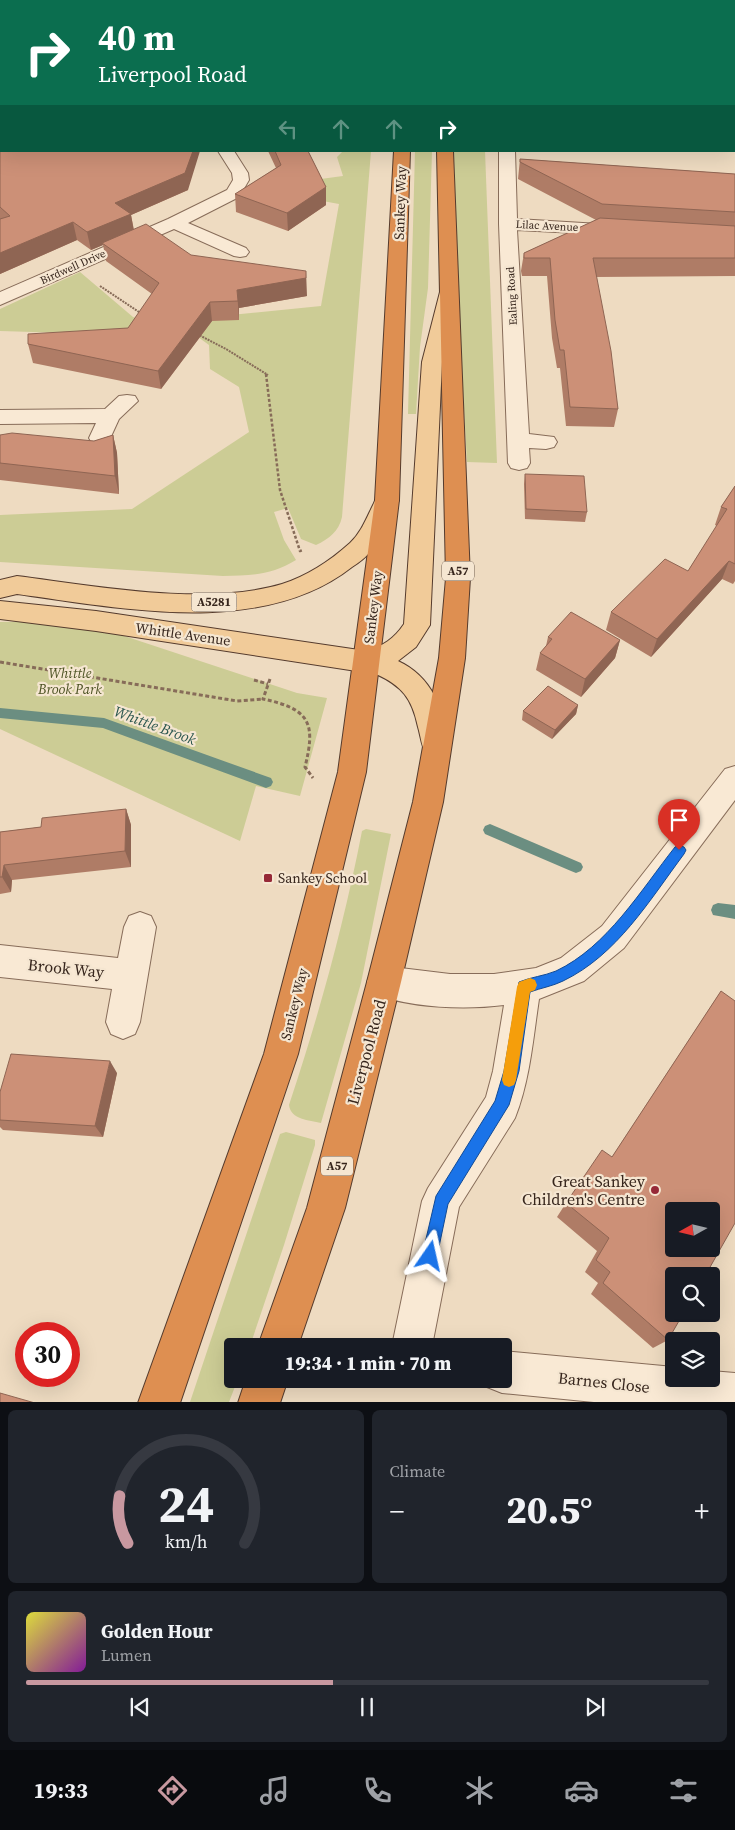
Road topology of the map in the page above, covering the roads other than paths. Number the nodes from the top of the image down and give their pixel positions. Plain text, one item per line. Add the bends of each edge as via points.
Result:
1 (227, 152) edge
2 (402, 152) edge
3 (445, 152) edge
4 (507, 152) edge
5 (174, 223) junction
6 (508, 224) junction
7 (636, 232) edge
8 (223, 262) edge
9 (449, 292) junction
10 (0, 299) edge
11 (127, 401) dead end
12 (110, 416) junction
13 (0, 417) edge
14 (100, 438) edge
15 (519, 440) junction
16 (546, 442) dead end
17 (519, 463) dead end
18 (387, 500) junction
19 (0, 589) edge
20 (0, 610) edge
21 (366, 661) junction
22 (436, 746) junction
23 (735, 778) edge
24 (140, 927) dead end
25 (0, 961) edge
26 (131, 975) junction
27 (384, 982) junction
28 (524, 987) junction
29 (123, 1022) dead end
30 (281, 1338) edge
31 (414, 1338) edge
32 (512, 1373) edge
33 (264, 1388) edge
34 (735, 1394) edge
35 (158, 1402) edge
36 (259, 1402) edge

1 - 5 street, Birdwell Drive via 240,173 239,186 233,193
2 - 18 highway, Sankey Way
3 - 9 highway, A57
4 - 6 street, Ealing Road
5 - 8 street via 248,248
5 - 10 street, Birdwell Drive
6 - 7 street, Lilac Avenue
6 - 15 street, Ealing Road
9 - 21 main road via 432,362 416,624 408,641 393,654
9 - 22 highway, A57 via 458,578 452,658
11 - 12 street
12 - 13 street
12 - 14 street
15 - 16 street
15 - 17 street, Ealing Road
18 - 19 main road, A5281 via 375,528 342,564 296,588 260,599 173,603 17,585
18 - 21 highway, Sankey Way
20 - 21 main road, Whittle Avenue
21 - 22 main road, Whittle Avenue via 387,666 405,676 420,692 430,714
21 - 35 highway, Sankey Way via 352,772 281,1054
22 - 27 highway, A57 via 428,802
23 - 28 street, Liverpool Road via 613,937 589,959 558,977
24 - 26 street
25 - 26 street, Brook Way
26 - 29 street
27 - 28 street, Liverpool Road via 426,990
27 - 30 highway, Liverpool Road / A57 via 326,1208
28 - 31 street via 512,1071 502,1105 441,1201
32 - 34 street, Barnes Close
33 - 36 highway

